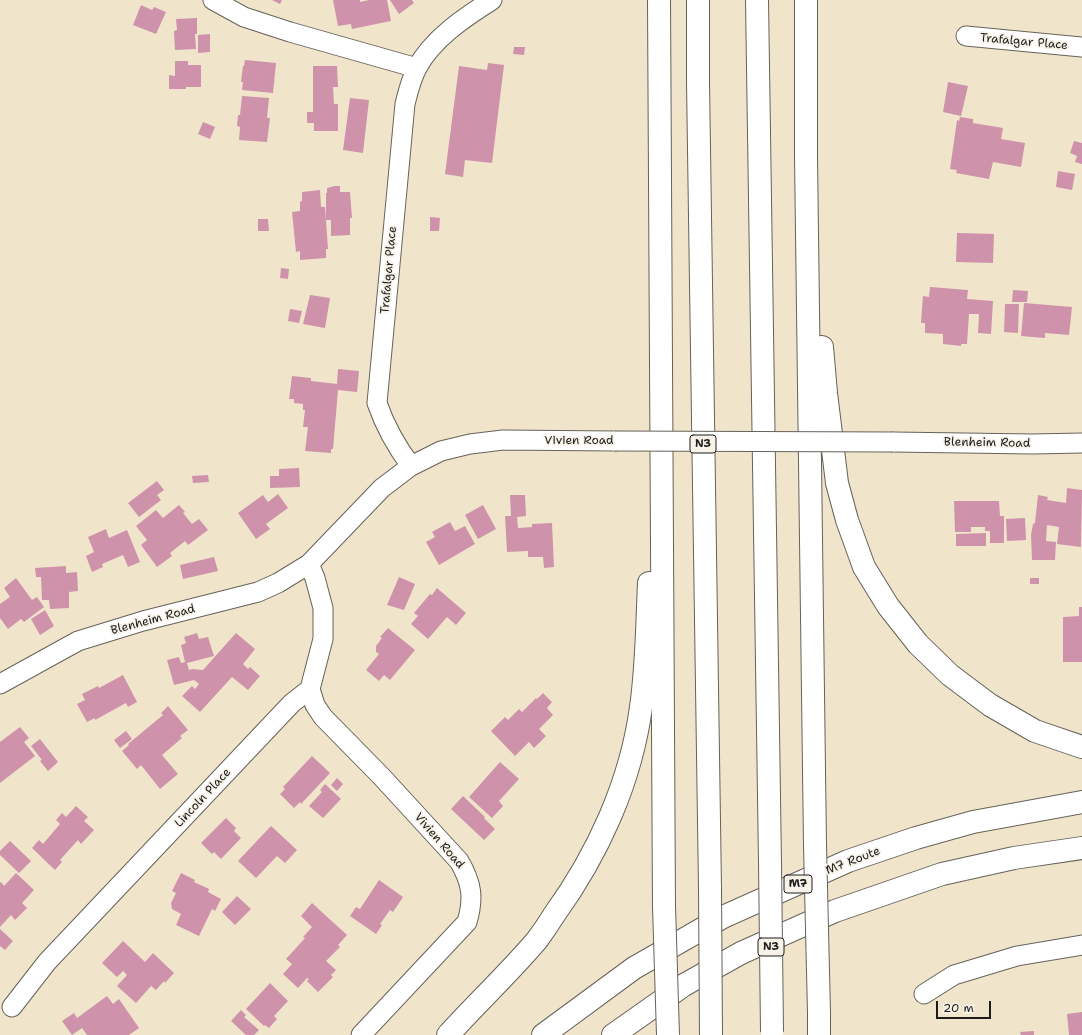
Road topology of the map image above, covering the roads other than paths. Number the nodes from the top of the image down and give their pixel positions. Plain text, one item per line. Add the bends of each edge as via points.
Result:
1 (213, 0) edge
2 (492, 0) edge
3 (659, 0) edge
4 (698, 0) edge
5 (757, 0) edge
6 (806, 0) edge
7 (966, 36) dead end
8 (1082, 47) edge
9 (417, 68) junction
10 (806, 156) junction
11 (893, 442) joint
12 (1082, 443) edge
13 (411, 466) junction
14 (662, 473) junction
15 (308, 564) junction
16 (0, 684) edge
17 (310, 689) junction
18 (1082, 746) edge
19 (1082, 802) edge
20 (1082, 848) edge
21 (1082, 944) edge
22 (924, 994) dead end
23 (12, 1007) dead end
24 (772, 1033) edge
25 (361, 1035) edge
26 (448, 1035) edge
27 (543, 1035) edge
28 (613, 1035) edge
29 (668, 1035) edge
30 (711, 1035) edge
31 (819, 1035) edge

1 - 9 street via 244,17
2 - 9 street, Trafalgar Place via 464,18 432,47
3 - 14 highway
4 - 30 highway, N3, bridge
5 - 24 highway, N3, bridge
6 - 10 highway
7 - 8 street, Trafalgar Place
9 - 13 street, Trafalgar Place via 405,104 377,403 385,426
10 - 18 highway via 826,393 837,483 846,520 864,567 888,606 918,644 950,675 990,705 1035,731
10 - 31 highway, bridge
11 - 12 street, Blenheim Road
11 - 13 street, Vivien Road, bridge via 503,440 441,451
13 - 15 street, Vivien Road via 382,488
14 - 26 highway via 650,542 646,654 641,707 633,752 619,793 583,872 558,910 537,939
14 - 29 highway, bridge via 664,906
15 - 16 street, Blenheim Road via 258,592 143,621 78,641
15 - 17 street via 315,578 323,608 323,638
17 - 23 street, Lincoln Place via 292,703 47,962
17 - 25 street, Vivien Road via 315,705 323,717 459,861 467,874 472,893 472,908 467,922
19 - 27 highway, M7 Route / M7 via 973,822 848,861 723,917 634,968
20 - 28 highway via 1014,858 942,874 835,911 741,953 696,978
21 - 22 street via 1017,956 954,976

